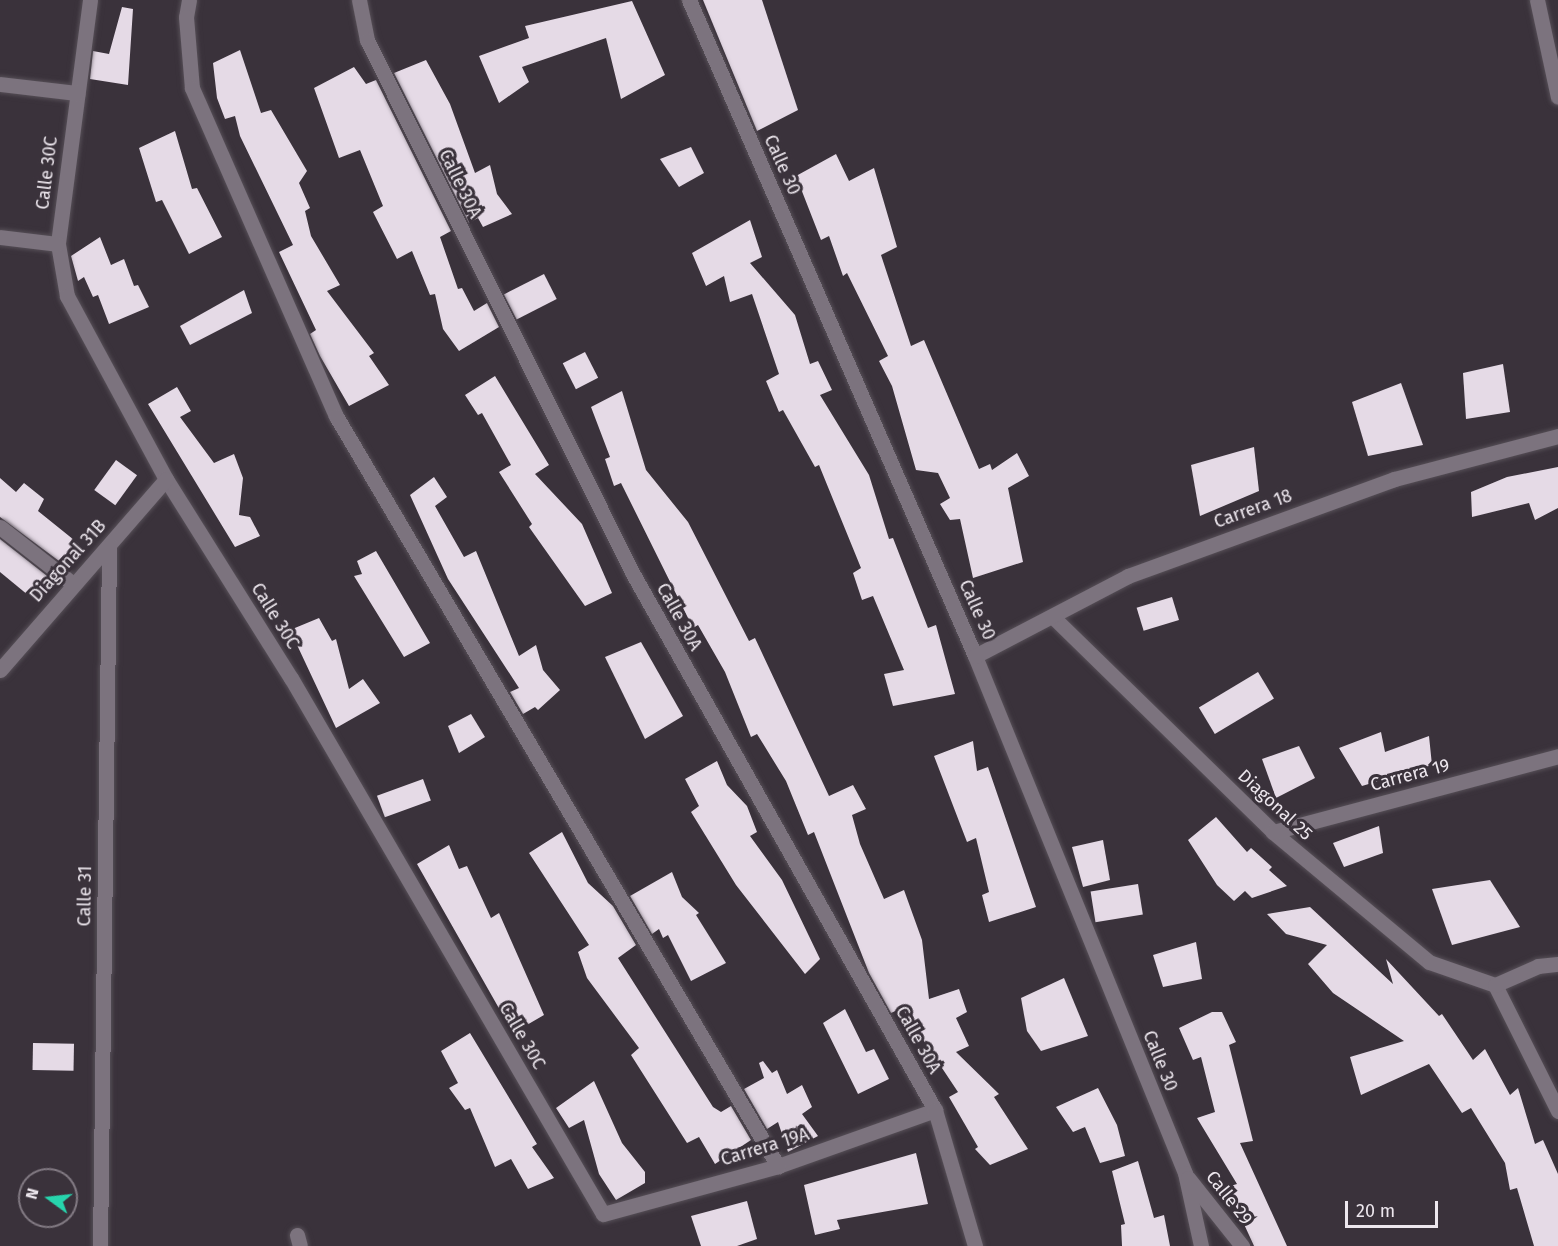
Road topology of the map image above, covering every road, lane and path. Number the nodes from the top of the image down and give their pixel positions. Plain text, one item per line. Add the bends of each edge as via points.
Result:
1 (90, 0) edge
2 (189, 0) edge
3 (359, 0) edge
4 (689, 0) edge
5 (1537, 0) edge
6 (0, 84) edge
7 (77, 93) junction
8 (1558, 97) edge
9 (0, 237) edge
10 (58, 244) junction
11 (1558, 436) edge
12 (166, 479) junction
13 (0, 527) edge
14 (109, 546) junction
15 (73, 584) junction
16 (1053, 617) junction
17 (975, 656) junction
18 (0, 670) edge
19 (1558, 756) edge
20 (1273, 832) junction
21 (1558, 964) edge
22 (1495, 985) junction
23 (935, 1110) junction
24 (1558, 1112) edge
25 (778, 1166) junction
26 (1185, 1173) junction
27 (603, 1214) joint
28 (100, 1246) edge
29 (975, 1246) edge
30 (1201, 1246) edge
31 (1242, 1246) edge

1 - 7 street, Calle 30C
2 - 25 street via 186,17 192,88 336,416
3 - 23 street, Calle 30A via 367,40 633,574
4 - 17 street, Calle 30
5 - 8 street
6 - 7 street
7 - 10 street, Calle 30C
9 - 10 street
10 - 12 street, Calle 30C via 67,296
11 - 16 street, Carrera 18 via 1394,479 1128,576
12 - 14 street, Diagonal 31B
12 - 27 street, Calle 30C via 291,678
13 - 15 street
14 - 15 street, Diagonal 31B
14 - 28 street, Calle 31
15 - 18 street, Diagonal 31B
16 - 17 street, Carrera 18
16 - 20 street, Diagonal 25
17 - 26 street, Calle 30
19 - 20 street, Carrera 19
20 - 22 street, Diagonal 25 via 1429,962
21 - 22 street via 1538,966
22 - 24 street
23 - 25 street, Carrera 19A
23 - 29 street, Calle 30A
25 - 27 street, Carrera 19A
26 - 30 street, Calle 30
26 - 31 street, Calle 29

